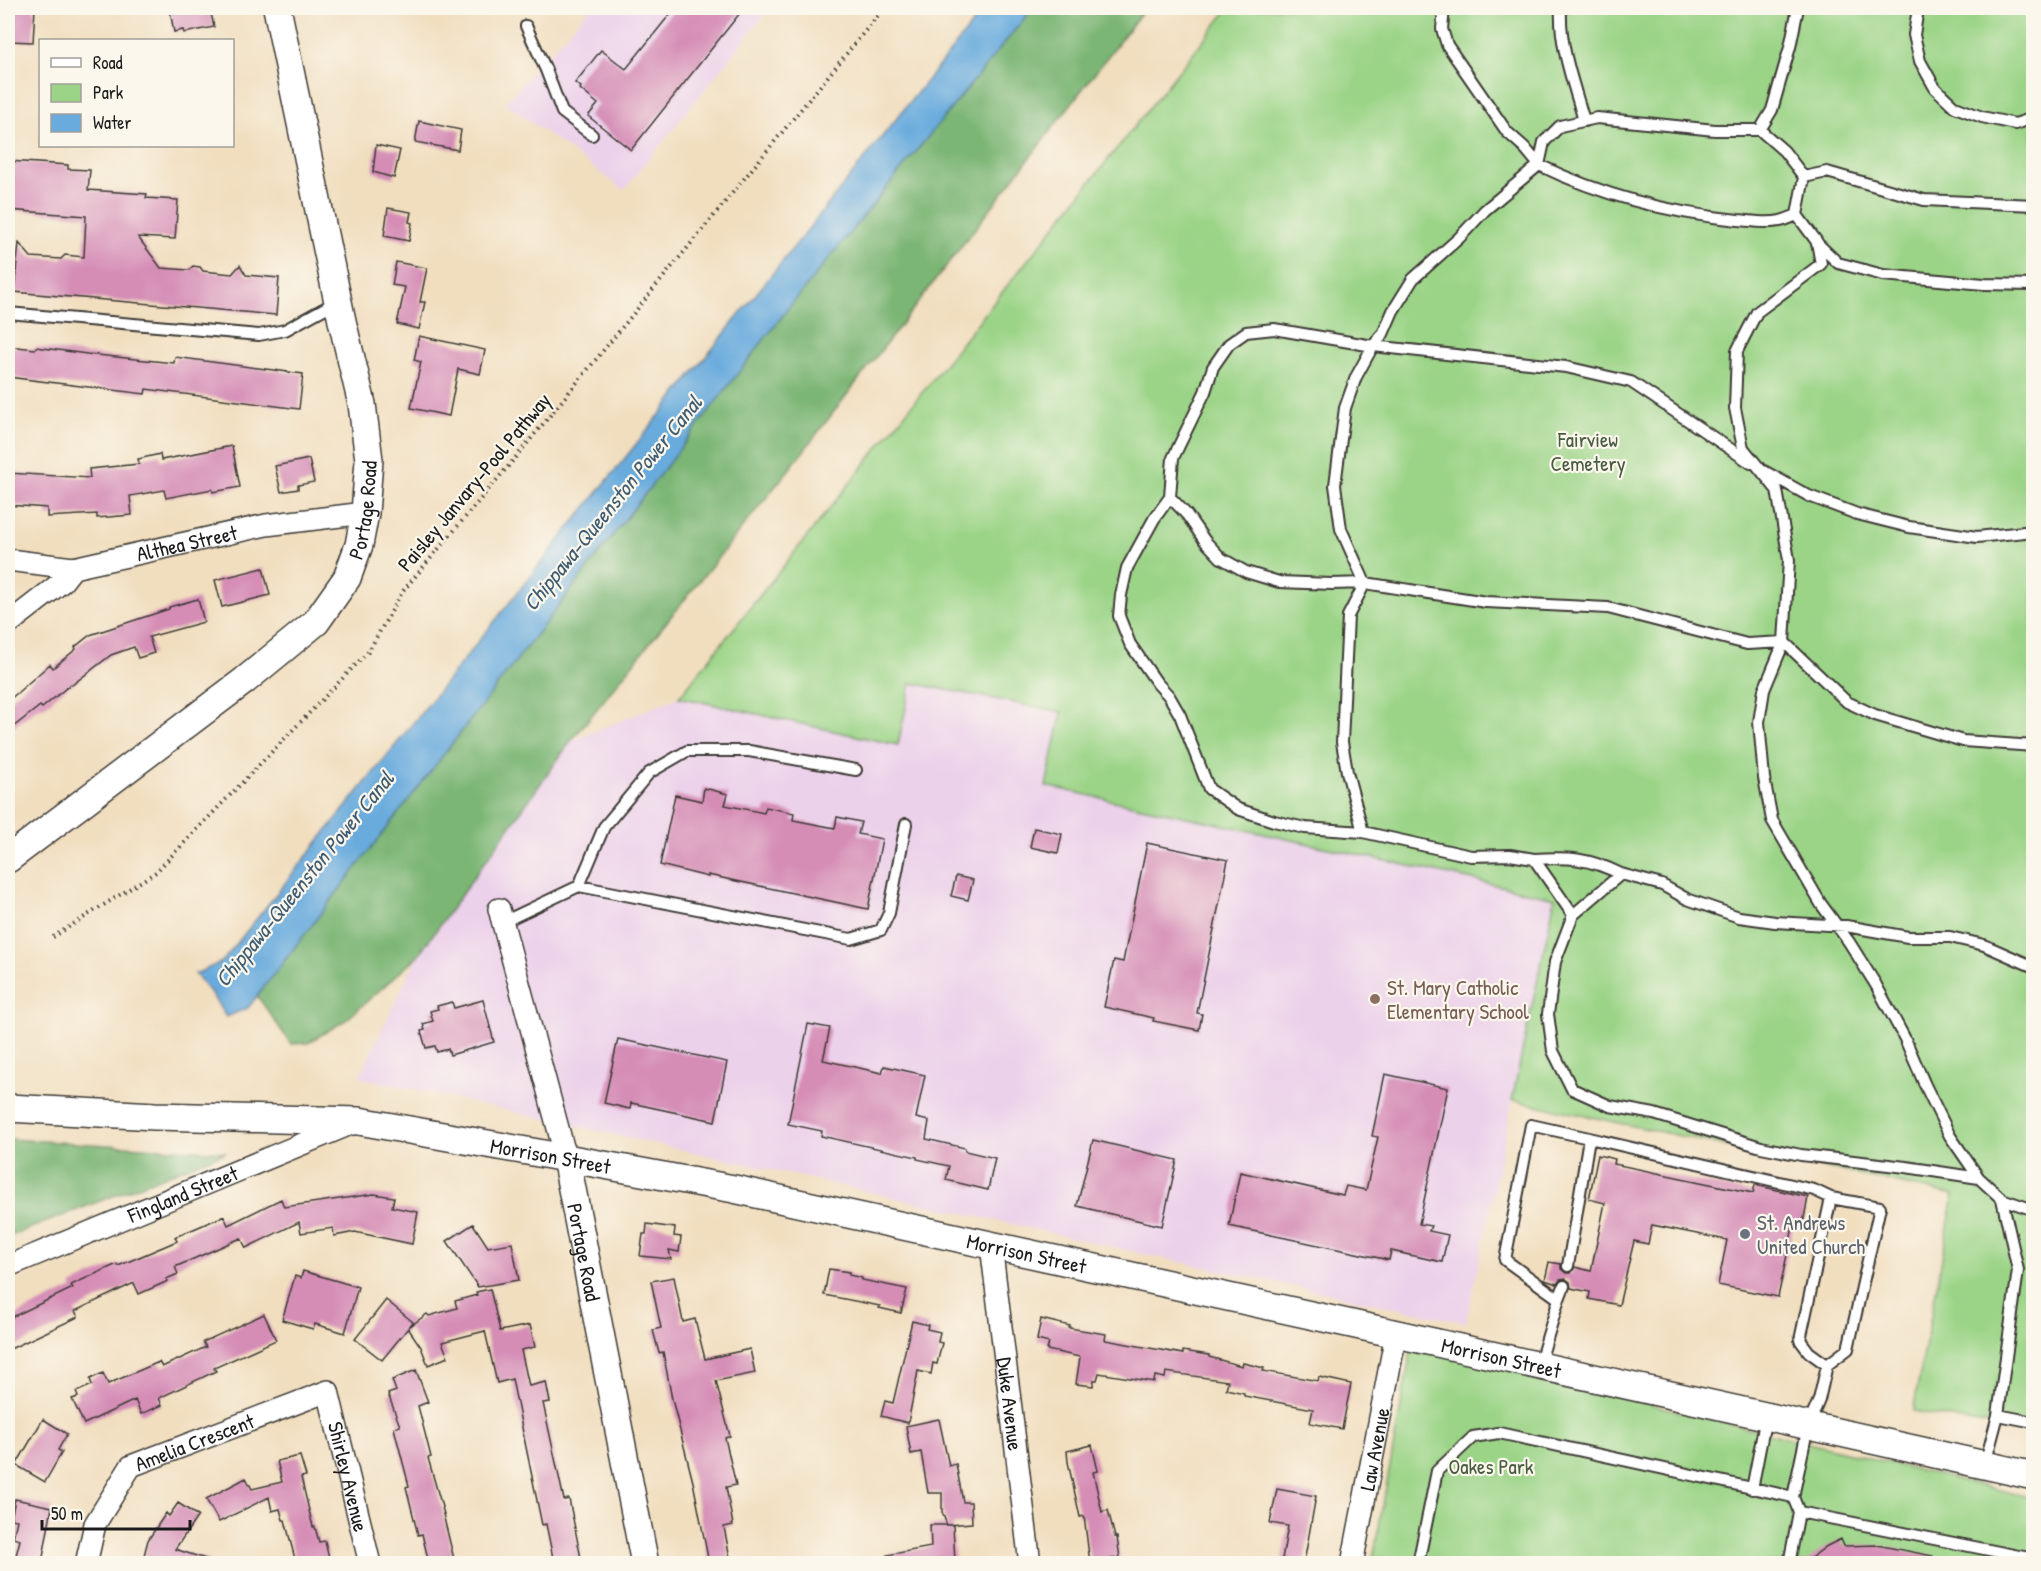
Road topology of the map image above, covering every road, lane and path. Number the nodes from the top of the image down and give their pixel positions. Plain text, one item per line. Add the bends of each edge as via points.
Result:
1 (277, 8) edge
2 (884, 8) edge
3 (1444, 8) edge
4 (1561, 8) edge
5 (1797, 8) edge
6 (1918, 8) edge
7 (526, 26) dead end
8 (2034, 118) edge
9 (1584, 121) junction
10 (1760, 130) junction
11 (592, 135) dead end
12 (1539, 165) junction
13 (1804, 177) junction
14 (2034, 205) edge
15 (1797, 215) junction
16 (1817, 243) junction
17 (2034, 285) edge
18 (338, 301) junction
19 (8, 312) edge
20 (1373, 346) junction
21 (1759, 468) junction
22 (1170, 497) junction
23 (365, 513) junction
24 (2034, 531) edge
25 (8, 560) edge
26 (73, 567) junction
27 (1365, 583) junction
28 (8, 624) edge
29 (1784, 642) junction
30 (2034, 746) edge
31 (856, 770) dead end
32 (906, 824) dead end
33 (1363, 832) junction
34 (8, 859) edge
35 (1534, 859) junction
36 (1621, 874) junction
37 (579, 886) junction
38 (501, 915) joint
39 (1573, 915) junction
40 (1838, 926) junction
41 (53, 937) dead end
42 (2034, 967) edge
43 (8, 1108) edge
44 (359, 1121) junction
45 (1589, 1138) junction
46 (566, 1158) junction
47 (1979, 1178) junction
48 (1831, 1198) junction
49 (2002, 1199) junction
50 (2034, 1210) edge
51 (991, 1245) junction
52 (8, 1266) edge
53 (1568, 1266) dead end
54 (1563, 1286) dead end
55 (1559, 1299) junction
56 (1396, 1334) junction
57 (1539, 1365) junction
58 (1827, 1365) junction
59 (326, 1392) joint
60 (1998, 1415) junction
61 (1767, 1416) junction
62 (2034, 1422) edge
63 (1808, 1426) junction
64 (1984, 1465) junction
65 (2034, 1476) edge
66 (1752, 1489) junction
67 (1793, 1497) junction
68 (1799, 1512) junction
69 (2034, 1559) edge
70 (86, 1563) edge
71 (370, 1563) edge
72 (645, 1563) edge
73 (1030, 1563) edge
74 (1352, 1563) edge
75 (1418, 1563) edge
76 (1789, 1563) edge

1 - 18 street, Portage Road
2 - 41 path, Paisley Janvary-Pool Pathway via 403,591 368,652 156,872
3 - 12 lane via 1442,29 1447,45 1507,132
4 - 9 lane via 1566,60
5 - 10 lane via 1772,110
6 - 8 lane via 1914,35 1920,60 1935,88 1955,107 2015,124
7 - 11 lane via 562,112
9 - 10 lane via 1597,118 1715,130
9 - 12 lane via 1560,126 1544,142
10 - 13 lane via 1784,151
12 - 15 lane via 1612,194 1703,216 1779,222
12 - 20 lane via 1413,279
13 - 14 lane via 1827,172 1924,200
13 - 15 lane
15 - 16 lane
16 - 17 lane via 1838,263 1883,275
16 - 21 lane via 1821,264 1757,312 1737,351 1735,408 1743,448
18 - 19 lane via 285,330 259,335
18 - 23 street, Portage Road via 364,415 369,460
20 - 21 lane via 1566,367 1631,382
20 - 22 lane via 1274,329 1246,332 1229,344 1213,367 1173,458
20 - 27 lane via 1345,408 1335,485 1341,530
21 - 24 lane via 1809,496 1909,527 1977,537
21 - 29 lane via 1777,490 1789,560
22 - 27 lane via 1221,558 1246,572 1279,582
22 - 33 lane via 1127,568 1119,616 1130,644 1180,715 1209,789 1238,809 1274,821 1305,828
23 - 26 street, Althea Street via 266,525
23 - 34 street, Portage Road via 347,578 316,622
25 - 26 street, Althea Street
26 - 28 street via 62,582
27 - 29 lane via 1486,603 1608,608 1747,644
27 - 33 lane via 1348,616 1342,742
29 - 30 lane via 1847,702 1875,714 1963,741
29 - 40 lane via 1764,690 1758,722 1764,778 1772,820
31 - 37 lane via 749,751 687,751 649,773 604,827
32 - 37 lane via 889,913 881,930 851,939
33 - 35 lane via 1471,856
35 - 36 lane via 1583,859
35 - 39 lane
36 - 39 lane
36 - 40 lane via 1662,885 1687,899 1739,917
37 - 38 lane
38 - 46 street, Portage Road
39 - 47 lane via 1556,962 1548,1014 1553,1051 1572,1089 1610,1106 1654,1114 1761,1147
40 - 42 lane via 1908,937 1950,937 1984,945
40 - 47 lane via 1905,1039 1950,1136
43 - 44 street, Morrison Street
44 - 46 street, Morrison Street
44 - 52 street, Fingland Street
45 - 48 lane via 1814,1190
45 - 53 lane
45 - 55 lane via 1531,1125 1505,1260
46 - 51 street, Morrison Street via 734,1189
46 - 72 street, Portage Road
47 - 49 lane
48 - 58 lane via 1800,1340
48 - 58 lane via 1880,1207 1848,1348
49 - 50 lane
49 - 60 lane via 2018,1270
51 - 56 street, Morrison Street
51 - 73 street, Duke Avenue
54 - 55 lane
55 - 57 lane
56 - 57 street, Morrison Street
56 - 74 street, Law Avenue
57 - 61 street, Morrison Street
58 - 63 lane
59 - 70 street, Amelia Crescent via 131,1466 95,1524
59 - 71 street, Shirley Avenue
60 - 62 lane
60 - 64 lane
61 - 63 street, Morrison Street
61 - 66 lane
63 - 64 street, Morrison Street
63 - 67 lane
64 - 65 street, Morrison Street
66 - 67 lane
66 - 75 lane via 1498,1433 1473,1437 1437,1471
67 - 68 lane
68 - 69 lane
68 - 76 lane

